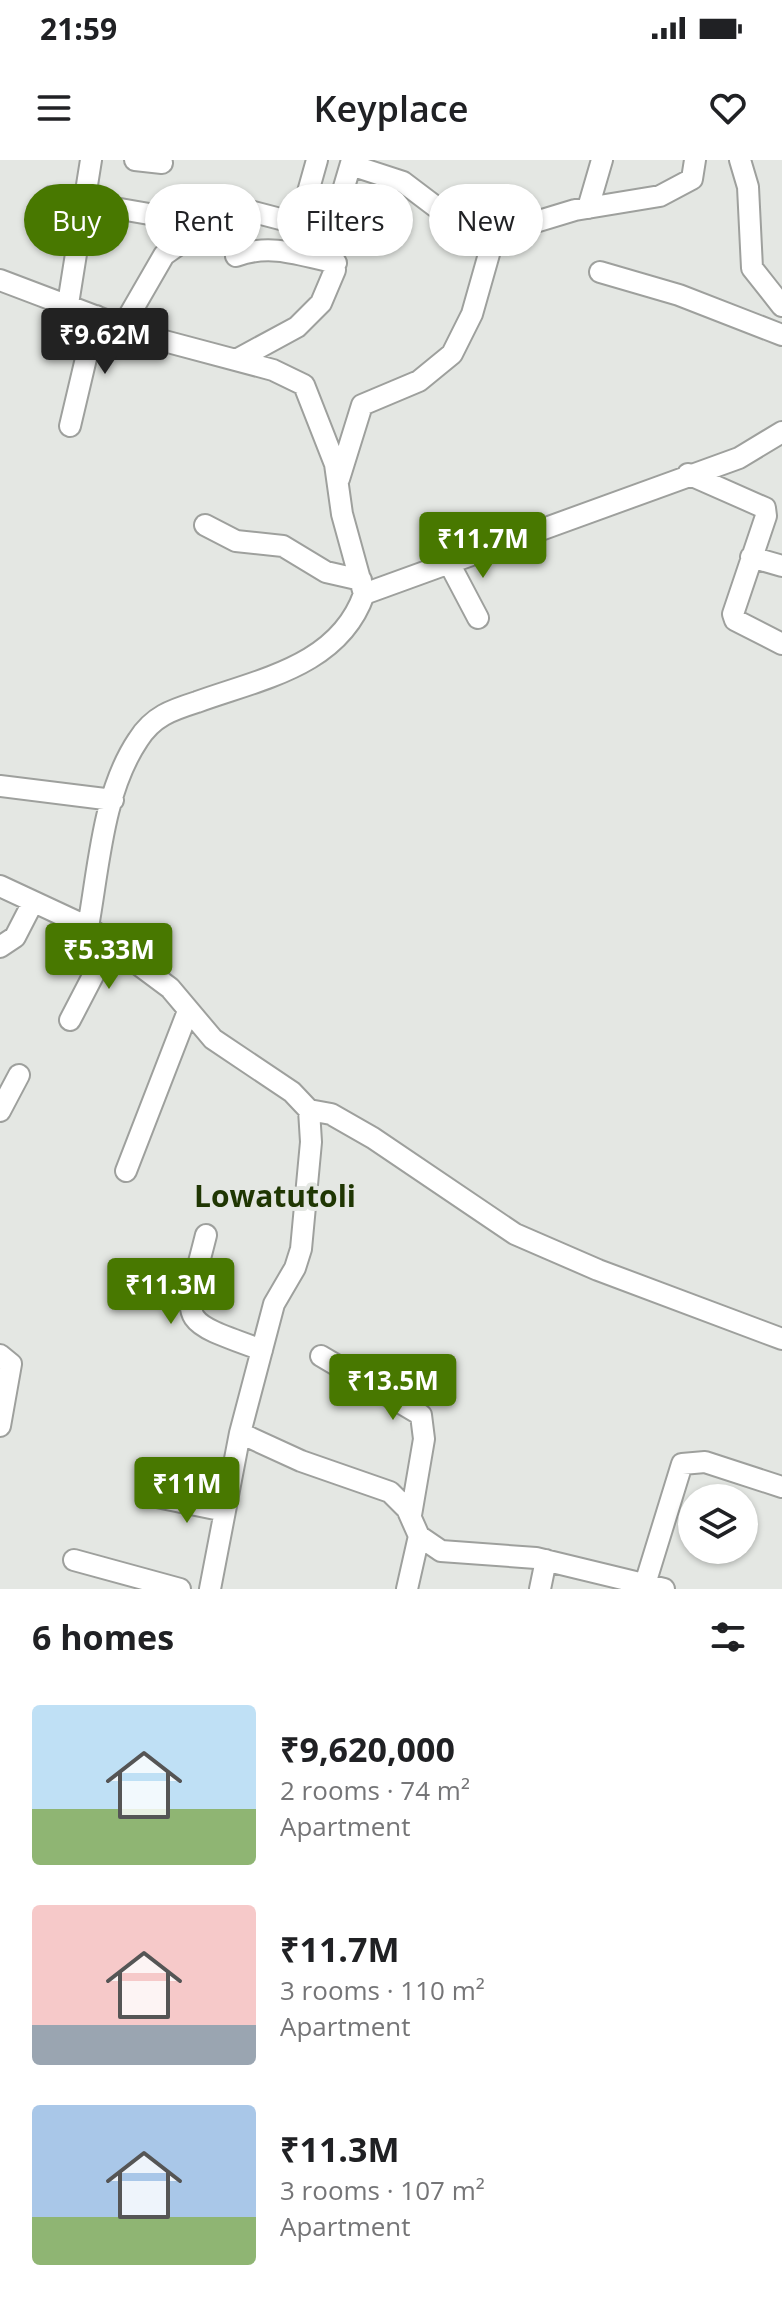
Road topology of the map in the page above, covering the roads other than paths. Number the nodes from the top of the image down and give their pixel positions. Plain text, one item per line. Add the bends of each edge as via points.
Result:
1 (91, 160) edge
2 (135, 160) edge
3 (317, 160) edge
4 (602, 160) edge
5 (695, 160) edge
6 (740, 160) edge
7 (352, 162) edge
8 (162, 163) dead end
9 (88, 184) edge
10 (310, 184) edge
11 (345, 184) edge
12 (429, 202) edge
13 (588, 208) junction
14 (129, 211) edge
15 (543, 221) edge
16 (261, 250) edge
17 (76, 256) edge
18 (335, 256) edge
19 (489, 256) edge
20 (336, 263) junction
21 (600, 272) dead end
22 (0, 280) edge
23 (68, 304) junction
24 (782, 306) edge
25 (96, 316) junction
26 (123, 326) junction
27 (782, 335) edge
28 (236, 360) junction
29 (70, 426) dead end
30 (782, 432) edge
31 (688, 474) junction
32 (338, 483) junction
33 (205, 525) dead end
34 (751, 557) junction
35 (449, 563) junction
36 (782, 566) edge
37 (362, 587) junction
38 (478, 618) dead end
39 (782, 644) edge
40 (0, 786) edge
41 (113, 800) junction
42 (0, 886) edge
43 (32, 904) junction
44 (88, 927) junction
45 (110, 943) junction
46 (0, 947) edge
47 (188, 1011) junction
48 (70, 1020) dead end
49 (19, 1075) dead end
50 (309, 1110) junction
51 (0, 1111) edge
52 (126, 1171) dead end
53 (206, 1235) dead end
54 (782, 1339) edge
55 (262, 1350) junction
56 (0, 1355) edge
57 (321, 1356) dead end
58 (0, 1426) edge
59 (240, 1433) junction
60 (782, 1487) edge
61 (157, 1497) dead end
62 (225, 1511) junction
63 (411, 1515) junction
64 (419, 1536) junction
65 (74, 1560) dead end
66 (546, 1560) junction
67 (655, 1586) edge
68 (180, 1589) edge
69 (210, 1589) edge
70 (407, 1589) edge
71 (540, 1589) edge

1 - 9 street
2 - 8 street
3 - 10 street
4 - 13 street
5 - 13 street via 692,179 675,191
6 - 24 street via 748,187 752,268
7 - 11 street
7 - 12 street via 403,182
13 - 15 street
14 - 26 street via 192,225 188,238 164,255
16 - 20 street
17 - 23 street
18 - 20 street
19 - 32 street via 465,334 452,354 429,375 359,408
20 - 28 street via 327,292 311,316
21 - 27 street via 691,299
22 - 23 street
23 - 25 street
25 - 26 street
25 - 29 street
26 - 28 street
28 - 32 street via 304,385
30 - 31 street via 739,458
31 - 34 street via 765,508
31 - 35 street
32 - 37 street
33 - 37 street via 236,541 283,546
34 - 36 street
34 - 39 street via 735,620
35 - 37 street
35 - 38 street
37 - 41 street via 352,619 328,647 302,665 158,716 124,764
40 - 41 street
41 - 44 street
42 - 43 street
43 - 44 street
43 - 46 street via 15,937
44 - 45 street
45 - 47 street via 170,988
45 - 48 street
47 - 50 street via 213,1039 292,1092
47 - 52 street
49 - 51 street
50 - 54 street via 331,1114 373,1138 515,1234
50 - 55 street via 301,1249 274,1304
53 - 55 street via 189,1305 192,1318 202,1329
55 - 59 street
56 - 58 street via 11,1364 12,1374
57 - 63 street via 421,1415 424,1439
59 - 62 street
59 - 63 street via 390,1492
60 - 67 street via 705,1462 682,1464
61 - 62 street
62 - 69 street
63 - 64 street
64 - 66 street via 441,1551
64 - 70 street
65 - 68 street
66 - 67 street
66 - 71 street

